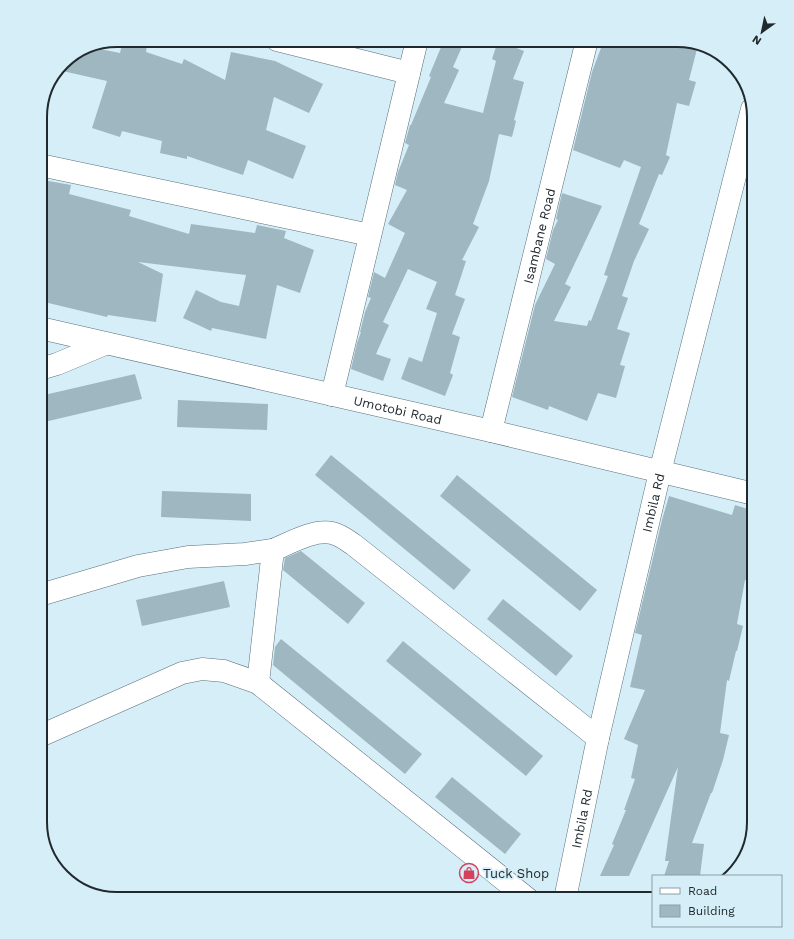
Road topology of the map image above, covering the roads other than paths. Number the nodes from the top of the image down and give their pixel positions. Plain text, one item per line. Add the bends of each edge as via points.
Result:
1 (305, 47) edge
2 (415, 47) edge
3 (585, 47) edge
4 (409, 73) junction
5 (747, 129) edge
6 (47, 166) edge
7 (370, 235) junction
8 (47, 330) edge
9 (105, 344) junction
10 (47, 367) edge
11 (332, 395) junction
12 (491, 431) junction
13 (660, 472) junction
14 (747, 492) edge
15 (273, 550) junction
16 (47, 593) edge
17 (258, 683) junction
18 (47, 733) edge
19 (598, 738) junction
20 (519, 892) edge
21 (566, 892) edge

1 - 4 street
2 - 4 street
3 - 12 street, Isambane Road
4 - 7 street
5 - 13 street, Imbila Rd
6 - 7 street
7 - 11 street
8 - 9 street, Umotobi Road
9 - 10 street
9 - 11 street, Umotobi Road
11 - 12 street, Umotobi Road
12 - 13 street, Umotobi Road
13 - 14 street, Umotobi Road
13 - 19 street, Imbila Rd
15 - 16 street via 188,557 138,566
15 - 17 street
15 - 19 street via 310,534 332,533 344,538
17 - 18 street via 224,671 202,669 182,673
17 - 20 street
19 - 21 street, Imbila Rd

